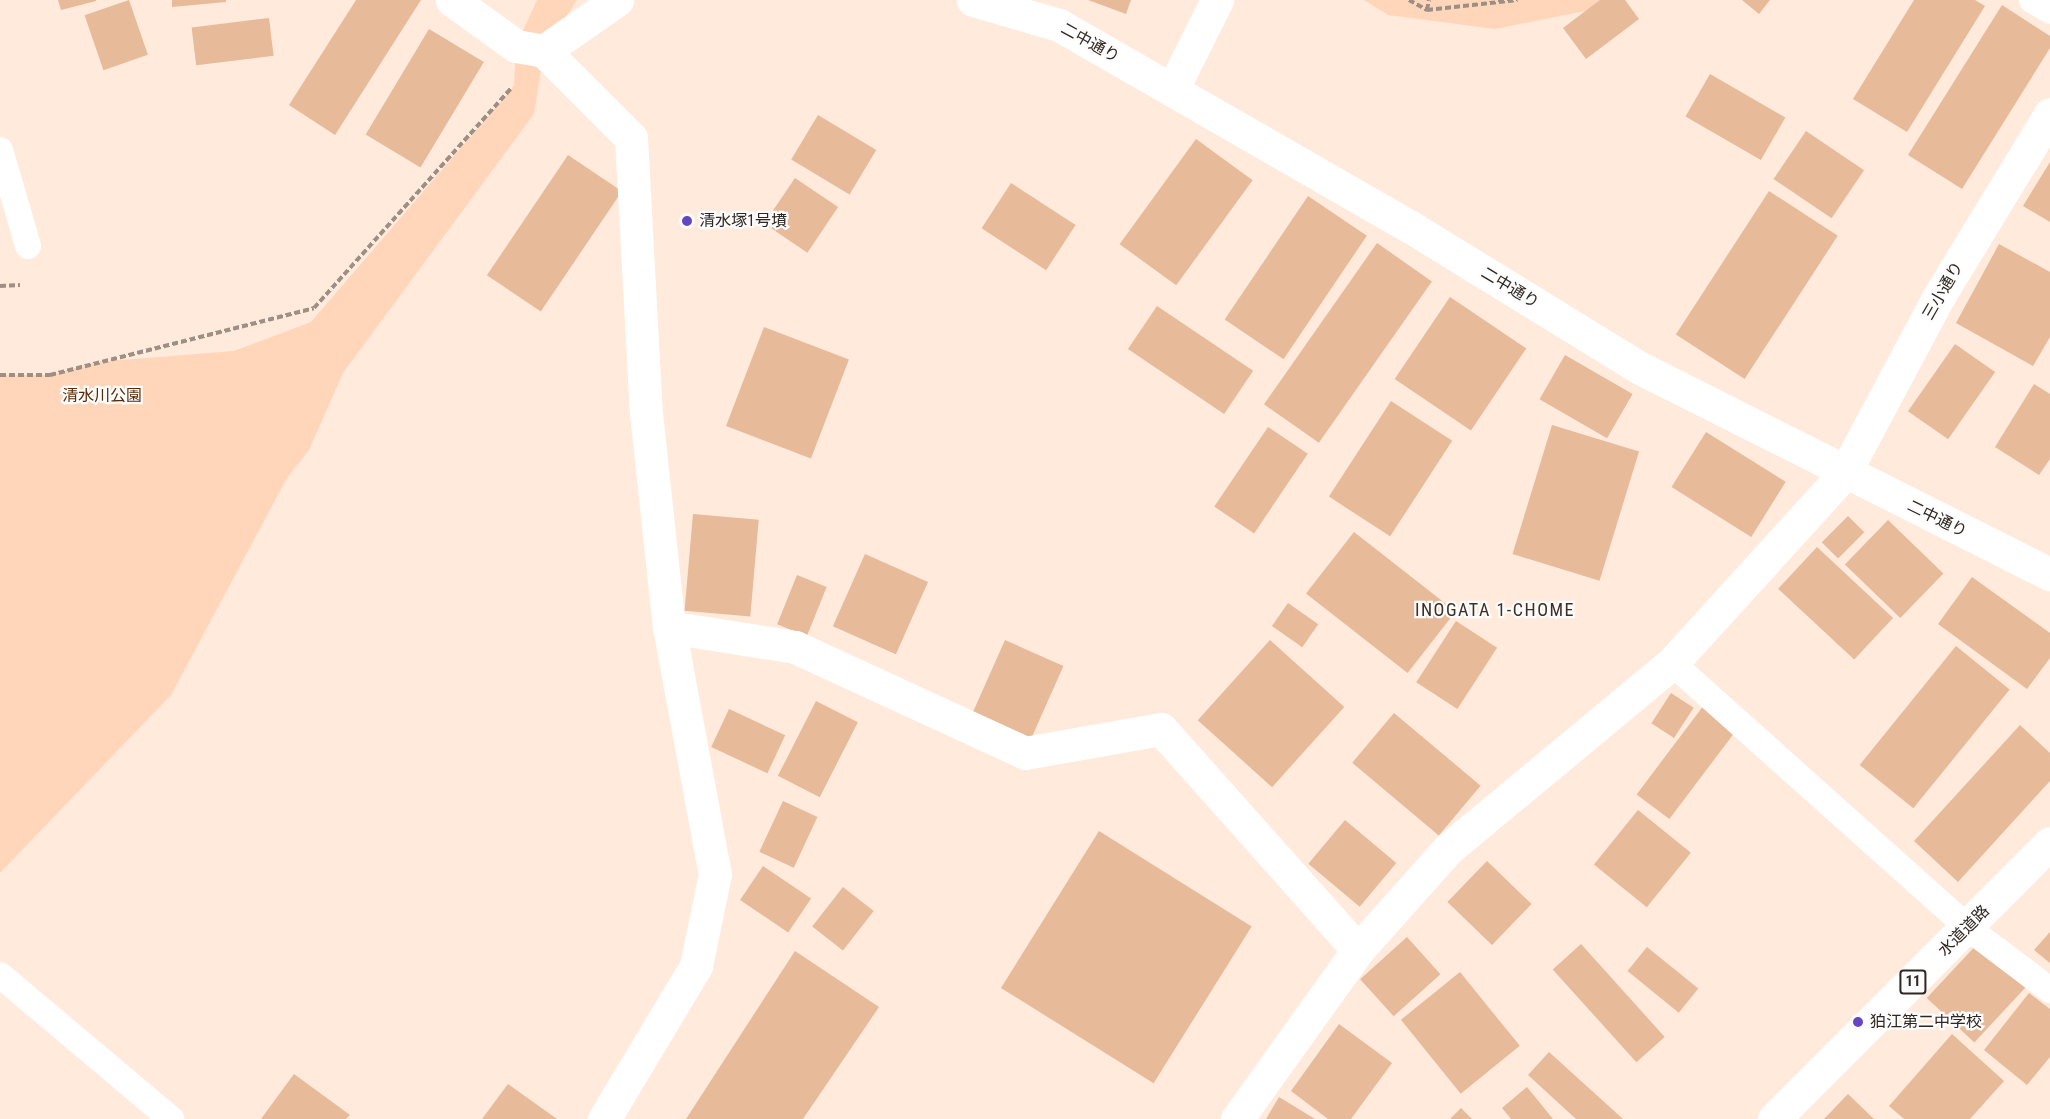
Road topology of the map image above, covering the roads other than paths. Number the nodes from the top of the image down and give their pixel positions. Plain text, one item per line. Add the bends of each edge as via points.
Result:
1 (452, 0) edge
2 (617, 0) edge
3 (973, 0) edge
4 (1217, 0) edge
5 (2032, 0) edge
6 (2050, 11) edge
7 (544, 51) junction
8 (1172, 90) junction
9 (2050, 114) edge
10 (0, 150) edge
11 (28, 246) dead end
12 (1844, 474) junction
13 (2050, 574) edge
14 (669, 627) junction
15 (1672, 663) junction
16 (2050, 843) edge
17 (1968, 928) junction
18 (1358, 950) junction
19 (0, 975) edge
20 (2050, 990) edge
21 (171, 1119) edge
22 (604, 1119) edge
23 (1237, 1119) edge
24 (1774, 1119) edge

1 - 7 street via 516,46
2 - 7 street
3 - 8 street, 二中通り via 1059,25
4 - 8 street
5 - 6 lane
7 - 14 street via 631,138 646,413
8 - 12 street, 二中通り via 1640,368
9 - 12 street, 三小通り via 1939,296
10 - 11 lane
12 - 13 street, 二中通り
12 - 15 street, 三小通り
14 - 18 street via 795,646 1025,753 1161,729
14 - 22 street via 715,874 696,966
15 - 17 lane
15 - 18 street, 三小通り via 1448,849
16 - 17 street, 水道道路 / 11
17 - 20 lane
17 - 24 street, 水道道路 / 11
18 - 23 street, 三小通り
19 - 21 lane

